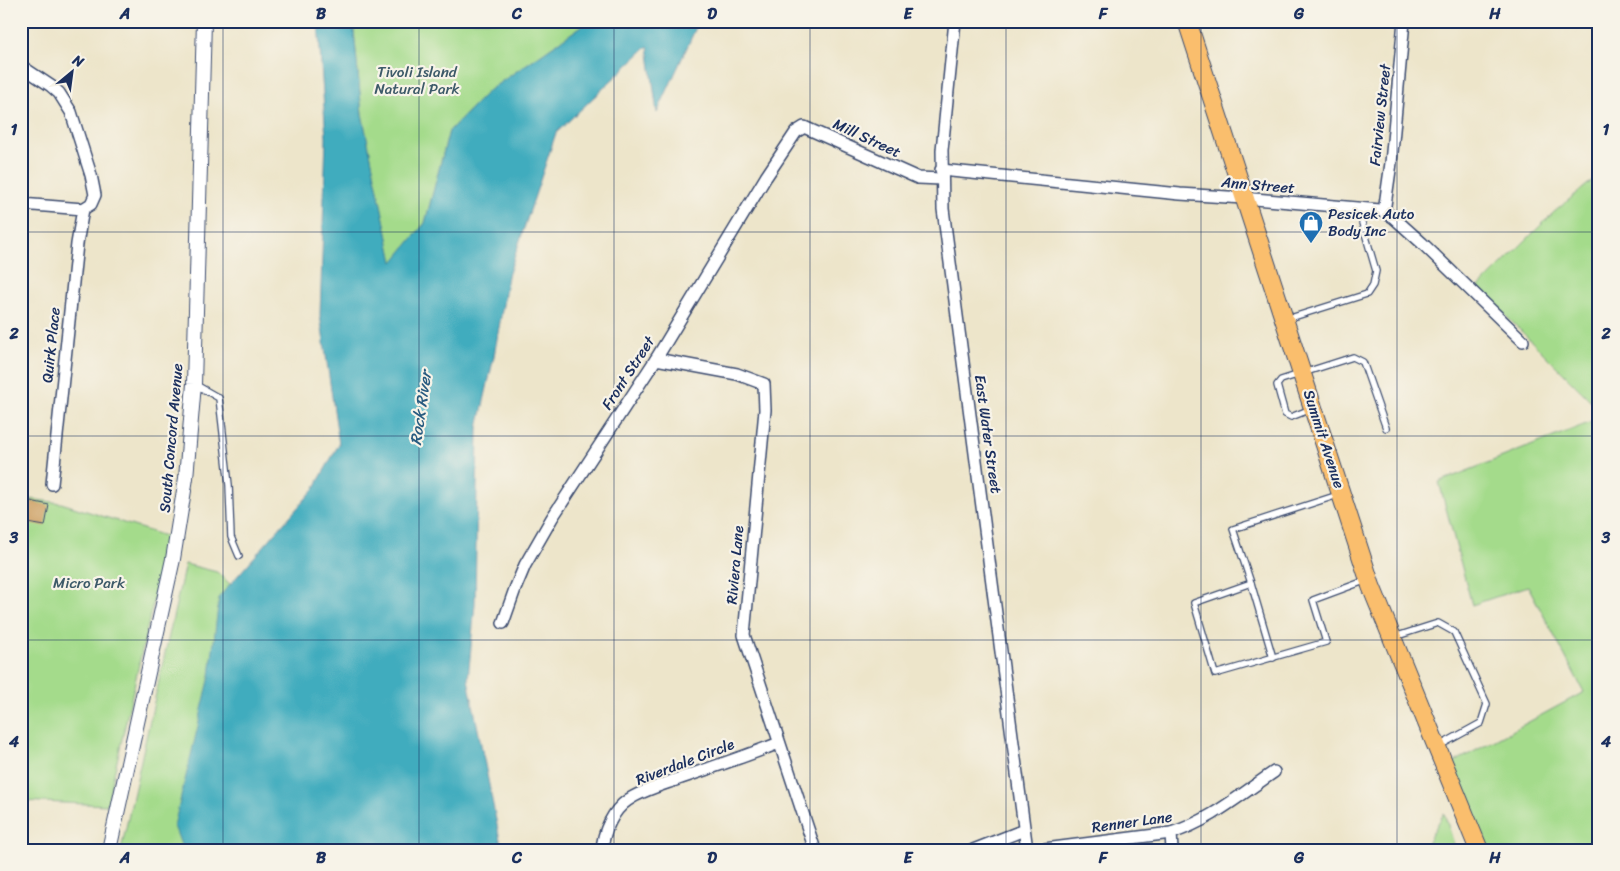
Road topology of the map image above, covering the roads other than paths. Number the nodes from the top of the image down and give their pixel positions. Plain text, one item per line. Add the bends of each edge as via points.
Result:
1 (204, 21) edge
2 (955, 21) edge
3 (1187, 21) edge
4 (1404, 21) edge
5 (21, 66) edge
6 (788, 143) joint
7 (941, 175) junction
8 (1243, 198) junction
9 (21, 204) edge
10 (83, 209) junction
11 (1358, 209) junction
12 (1384, 212) junction
13 (1285, 320) junction
14 (1523, 341) dead end
15 (656, 359) junction
16 (1302, 373) junction
17 (194, 384) junction
18 (1313, 408) junction
19 (1386, 428) dead end
20 (52, 484) dead end
21 (1342, 494) junction
22 (239, 556) dead end
23 (1369, 579) junction
24 (1251, 583) junction
25 (503, 623) dead end
26 (1392, 637) junction
27 (1273, 658) junction
28 (779, 743) junction
29 (1436, 747) junction
30 (1274, 772) dead end
31 (1024, 830) junction
32 (1171, 833) junction
33 (109, 850) edge
34 (602, 850) edge
35 (815, 850) edge
36 (973, 850) edge
37 (1027, 850) edge
38 (1037, 850) edge
39 (1172, 850) edge
40 (1479, 850) edge

1 - 17 street, South Concord Avenue
2 - 7 street, East Water Street
3 - 8 main road, Summit Avenue
4 - 12 street, Fairview Street
5 - 10 street, Quirk Place via 52,86 71,112 95,195 91,204
6 - 7 street, Mill Street via 804,127 918,178
6 - 15 street, Front Street
7 - 8 street, Ann Street
7 - 31 street, East Water Street via 942,209
8 - 11 street, Ann Street
8 - 13 main road, Summit Avenue
9 - 10 street
10 - 20 street, Quirk Place
11 - 12 street, Ann Street
11 - 13 lane via 1376,272 1373,286 1367,294
12 - 14 street via 1422,243
13 - 16 main road, Summit Avenue
15 - 25 street, Front Street via 525,565
15 - 28 street, Riviera Lane via 737,374 764,384 765,410 744,635
16 - 18 main road, Summit Avenue
16 - 18 lane via 1281,380 1277,385 1285,414 1291,416
16 - 19 lane via 1353,357 1363,362
17 - 22 lane via 219,398 230,485 231,537
17 - 33 street, South Concord Avenue via 186,478 174,559
18 - 21 main road, Summit Avenue
21 - 23 main road, Summit Avenue
21 - 24 lane via 1233,530
23 - 26 main road, Summit Avenue
23 - 27 lane via 1313,600 1326,642
24 - 27 lane
24 - 27 lane via 1194,603 1215,674
26 - 29 main road, Summit Avenue
26 - 29 lane via 1438,623 1454,632 1487,704 1481,723
28 - 34 street, Riverdale Circle via 628,800 610,821
28 - 35 street, Riviera Lane
29 - 40 main road, Summit Avenue
30 - 32 street, Renner Lane via 1201,822
31 - 36 street
31 - 37 street, East Water Street
32 - 38 street, Renner Lane
32 - 39 street

